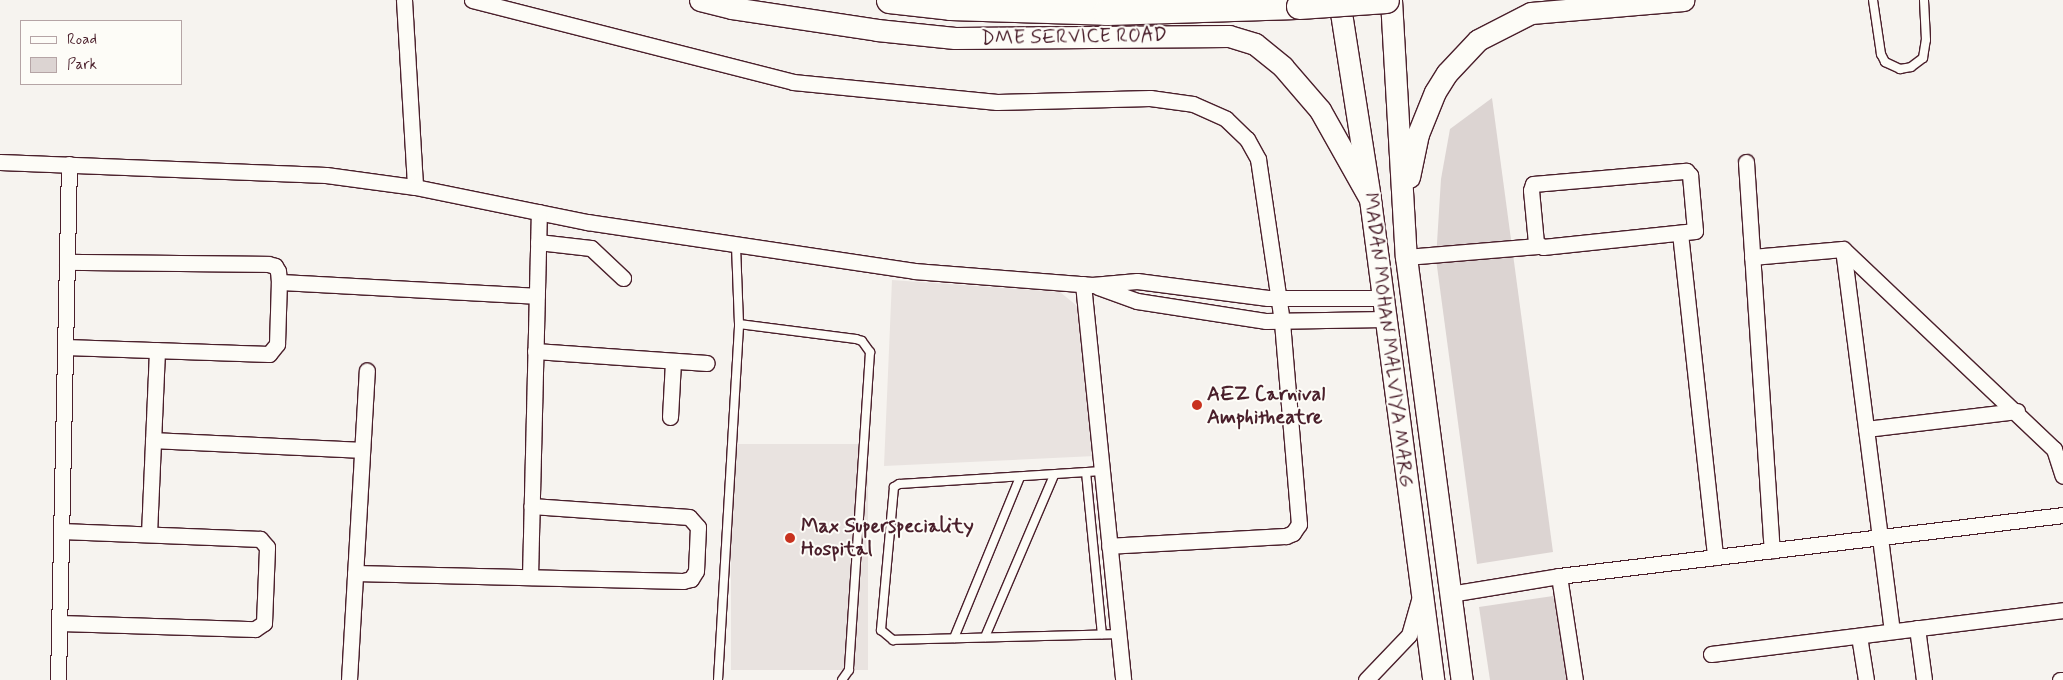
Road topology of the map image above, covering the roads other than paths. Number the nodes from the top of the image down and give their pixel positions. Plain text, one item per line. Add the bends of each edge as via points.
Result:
1 (404, 0) edge
2 (472, 0) edge
3 (700, 0) edge
4 (889, 0) edge
5 (1339, 0) edge
6 (1386, 0) edge
7 (1391, 0) edge
8 (1683, 0) edge
9 (1873, 0) edge
10 (1924, 0) edge
11 (0, 162) edge
12 (1746, 162) dead end
13 (69, 164) junction
14 (415, 187) junction
15 (1370, 199) junction
16 (1403, 206) junction
17 (539, 212) junction
18 (1680, 233) junction
19 (538, 242) junction
20 (736, 245) junction
21 (1538, 246) junction
22 (1843, 249) junction
23 (1406, 257) junction
24 (1752, 257) junction
25 (67, 262) junction
26 (623, 278) dead end
27 (279, 282) junction
28 (1088, 285) junction
29 (537, 296) junction
30 (1279, 298) junction
31 (1384, 308) junction
32 (1282, 322) junction
33 (739, 324) junction
34 (65, 347) junction
35 (157, 350) junction
36 (536, 351) junction
37 (673, 361) junction
38 (707, 364) dead end
39 (367, 370) dead end
40 (2017, 411) junction
41 (670, 417) dead end
42 (1866, 429) junction
43 (153, 440) junction
44 (362, 450) junction
45 (1102, 471) junction
46 (1086, 472) junction
47 (1054, 475) junction
48 (1020, 476) junction
49 (2063, 476) edge
50 (531, 506) junction
51 (2063, 515) edge
52 (62, 531) junction
53 (149, 534) junction
54 (1880, 539) junction
55 (1109, 546) junction
56 (1772, 550) junction
57 (1715, 557) junction
58 (355, 572) junction
59 (1558, 576) junction
60 (530, 577) junction
61 (1113, 581) junction
62 (1097, 583) junction
63 (1421, 593) junction
64 (1450, 594) junction
65 (2063, 610) edge
66 (60, 623) junction
67 (1917, 628) junction
68 (1892, 631) junction
69 (1102, 634) junction
70 (1118, 634) junction
71 (1859, 636) junction
72 (985, 637) junction
73 (954, 638) junction
74 (1711, 654) dead end
75 (58, 680) edge
76 (349, 680) edge
77 (718, 680) edge
78 (842, 680) edge
79 (1123, 680) edge
80 (1366, 680) edge
81 (1433, 680) edge
82 (1462, 680) edge
83 (1574, 680) edge
84 (1866, 680) edge
85 (1924, 680) edge

1 - 14 street
2 - 30 street via 793,82 997,102 1150,98 1193,104 1226,119 1247,139 1258,159
3 - 15 main road, DME SERVICE ROAD via 732,8 877,30 955,38 1229,36 1255,44 1283,67 1320,110
4 - 6 highway, bridge via 950,7 1105,12
5 - 15 main road, MADAN MOHAN MALVIYA MARG
7 - 16 main road, MADAN MOHAN MALVIYA MARG
8 - 16 main road via 1532,13 1478,40 1446,73 1435,92 1418,134
9 - 10 lane via 1884,62 1900,69 1911,67 1923,58 1926,40
11 - 13 street
12 - 24 street
13 - 14 street via 326,175
13 - 25 street
14 - 17 street
15 - 31 main road, MADAN MOHAN MALVIYA MARG
16 - 23 main road, MADAN MOHAN MALVIYA MARG
17 - 19 street
17 - 20 street
18 - 21 street
18 - 21 street via 1696,229 1690,175 1686,170 1533,184
18 - 57 street
19 - 26 street via 591,248
19 - 29 street
20 - 28 street via 914,271
20 - 33 lane
21 - 23 street
22 - 24 street
22 - 40 street
22 - 42 street
23 - 64 main road, MADAN MOHAN MALVIYA MARG
24 - 56 street
25 - 27 street via 268,264 275,266
25 - 34 street
27 - 29 street
27 - 35 street via 277,344 269,354
28 - 30 street via 1137,281
28 - 32 street via 1137,301
28 - 45 street
29 - 36 street
30 - 31 street
30 - 32 street
31 - 32 street
31 - 63 main road, MADAN MOHAN MALVIYA MARG
32 - 55 street via 1297,529 1286,536
33 - 77 lane
33 - 78 lane via 856,339 862,341 870,352 849,670
34 - 35 street
34 - 52 street
35 - 43 street
36 - 37 street
36 - 50 street
37 - 38 street
37 - 41 street
39 - 44 street
40 - 42 street
40 - 49 street via 2054,448
42 - 54 street
43 - 44 street
43 - 53 street
44 - 58 street
45 - 46 lane
45 - 55 street
46 - 47 lane
46 - 62 lane
47 - 48 lane
47 - 72 lane
48 - 73 lane
48 - 73 lane via 899,484 892,491 881,630 893,640
50 - 60 street
50 - 60 street via 684,515 692,518 698,527 696,571 687,580
51 - 54 street
52 - 53 street
52 - 66 street
53 - 66 street via 264,540 267,547 264,623 255,629
54 - 56 street
54 - 68 street
55 - 61 street
56 - 57 street
57 - 59 street
58 - 60 street
58 - 76 street
59 - 64 street
59 - 83 street
61 - 62 lane
61 - 70 street
62 - 69 lane
63 - 80 street via 1409,636
63 - 81 main road, MADAN MOHAN MALVIYA MARG
64 - 82 main road, MADAN MOHAN MALVIYA MARG
65 - 67 street
66 - 75 street
67 - 68 street
67 - 85 street
68 - 71 street
69 - 70 lane
69 - 72 lane
70 - 79 street
71 - 74 street
71 - 84 street
72 - 73 lane

